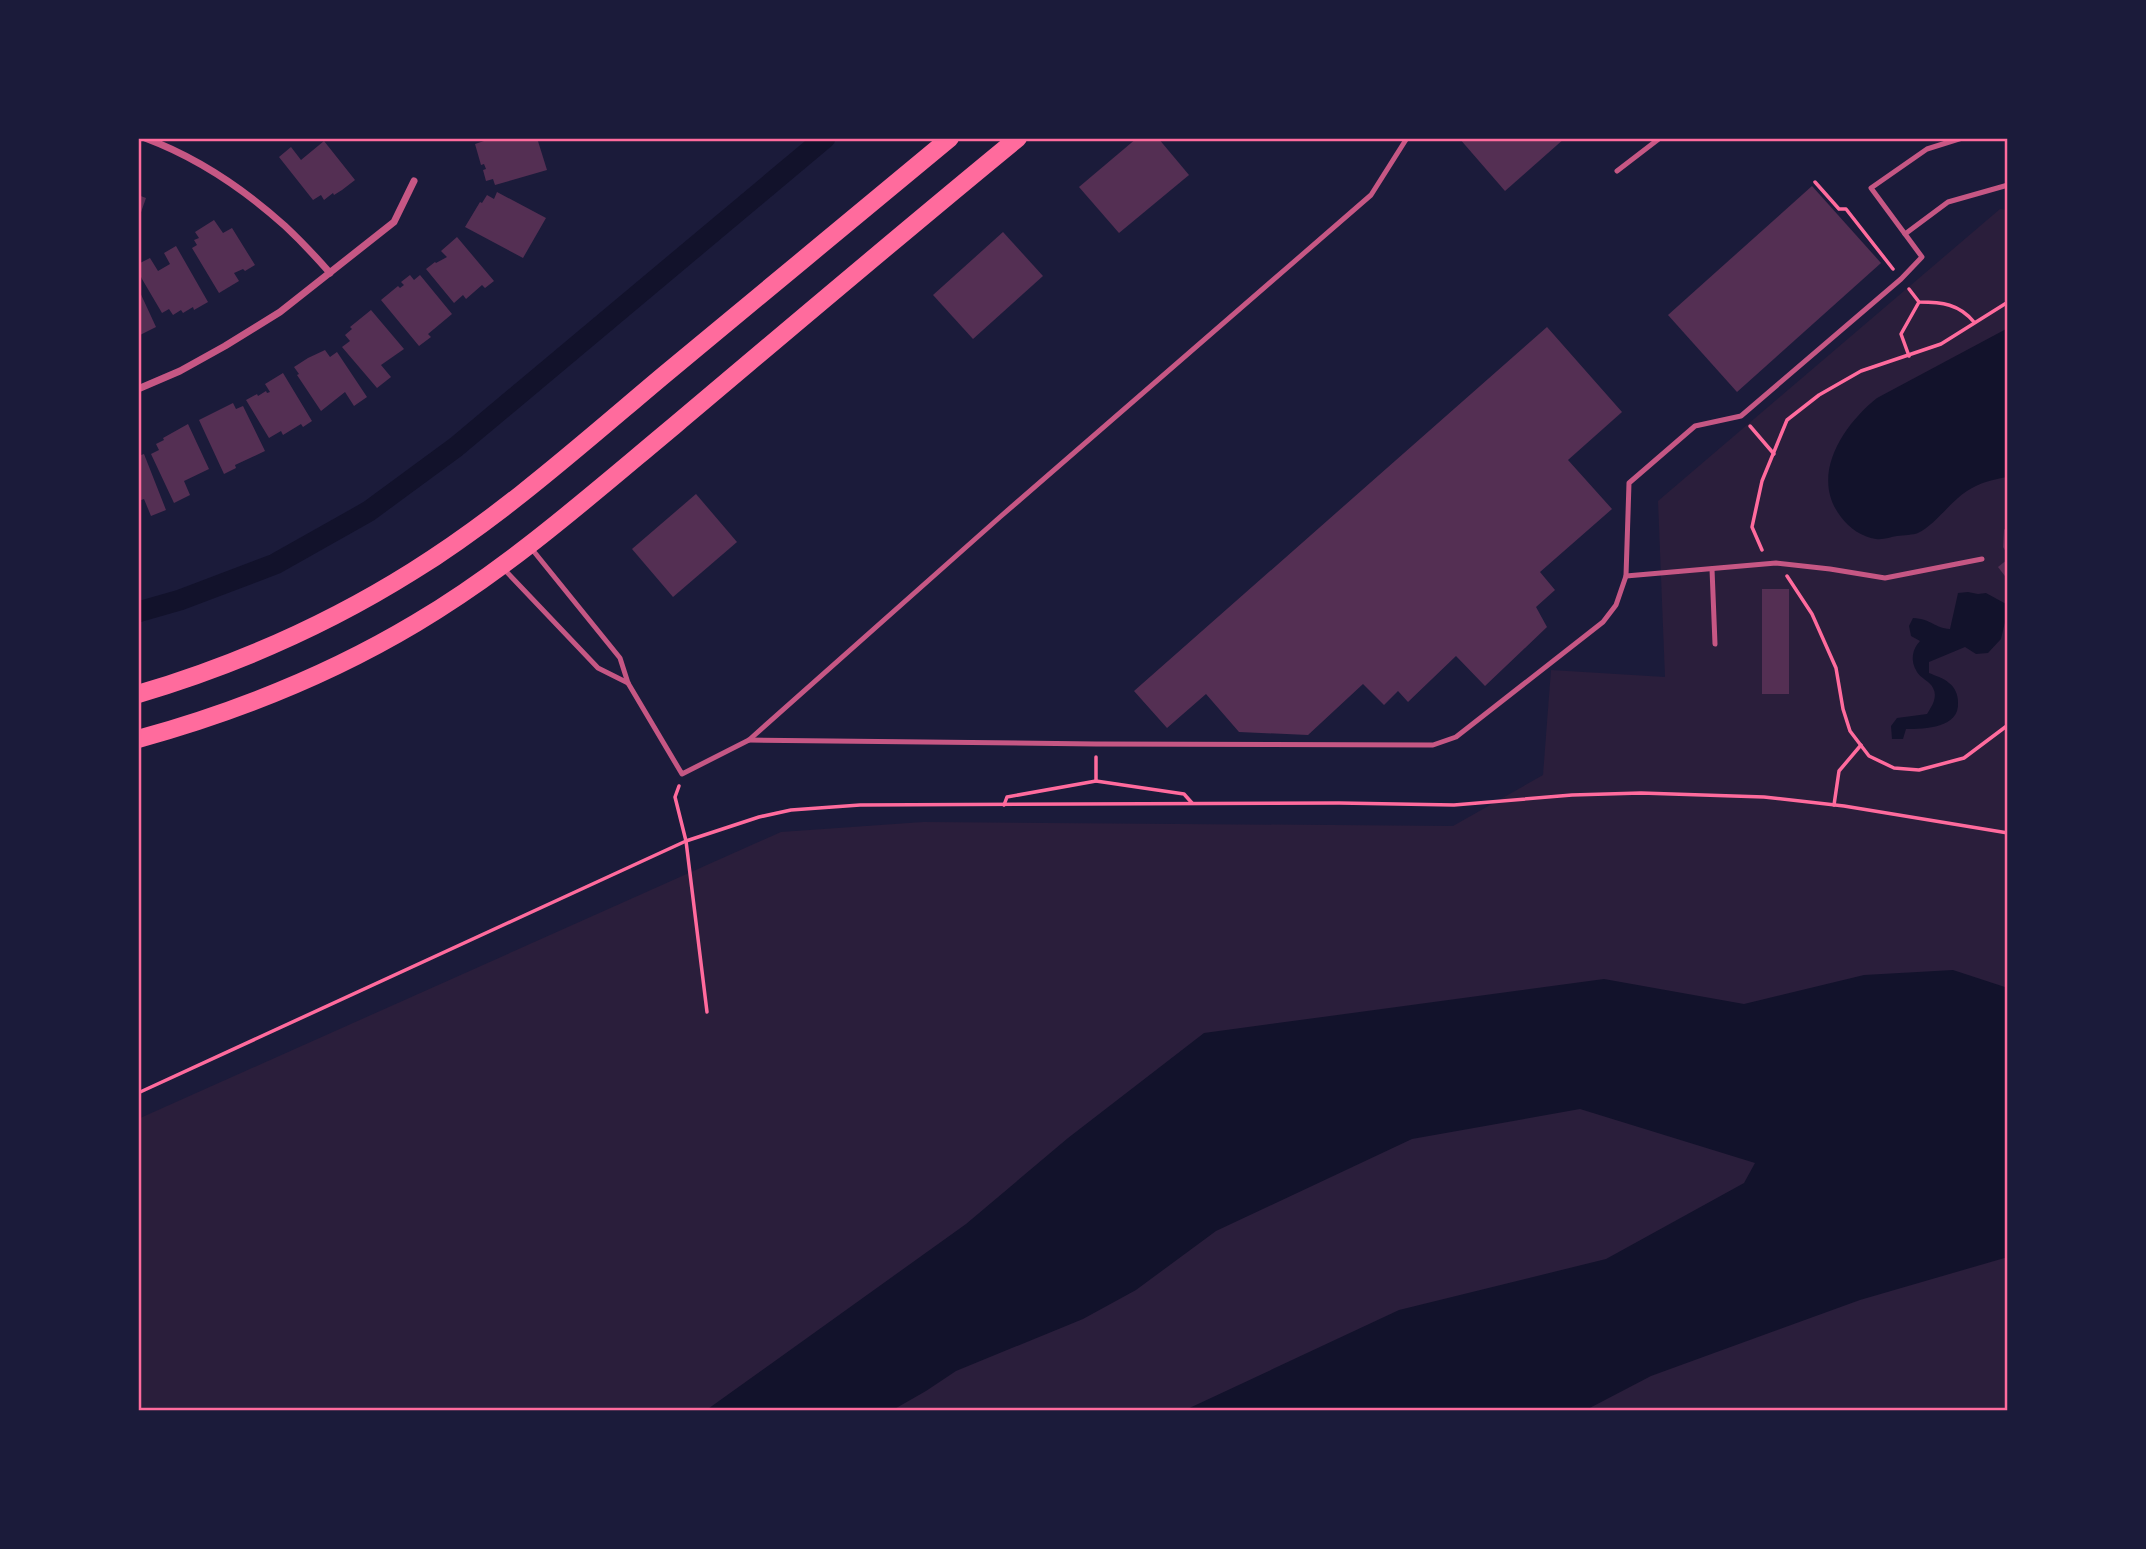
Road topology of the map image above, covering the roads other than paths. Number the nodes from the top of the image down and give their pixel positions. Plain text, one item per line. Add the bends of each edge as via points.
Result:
1 (145, 138) edge
2 (950, 138) edge
3 (1018, 138) edge
4 (1406, 138) edge
5 (1660, 138) edge
6 (1962, 138) edge
7 (997, 146) edge
8 (1617, 171) dead end
9 (414, 181) dead end
10 (2008, 185) edge
11 (1905, 234) junction
12 (330, 273) junction
13 (138, 389) edge
14 (528, 544) junction
15 (1982, 559) dead end
16 (500, 565) junction
17 (1712, 569) junction
18 (1626, 576) junction
19 (1716, 645) dead end
20 (628, 683) junction
21 (138, 694) edge
22 (138, 739) edge
23 (750, 740) junction

1 - 12 street via 246,195 286,227
2 - 21 main road via 549,471 448,548 320,625 226,665
3 - 7 main road
4 - 23 lane via 1371,195
5 - 8 lane
6 - 11 lane via 1927,149 1871,188
7 - 14 main road via 645,450
9 - 12 street via 394,222
10 - 11 lane via 1948,202
11 - 18 lane via 1922,257 1901,279 1741,416 1695,426 1629,483
12 - 13 street via 225,346
14 - 16 main road
14 - 20 lane via 620,658
15 - 17 lane via 1885,578 1776,564
16 - 20 lane via 598,668
16 - 22 main road via 418,622 326,671 229,711
17 - 18 lane
17 - 19 lane
18 - 23 lane via 1616,605 1603,622 1456,737 1433,745
20 - 23 lane via 682,774

